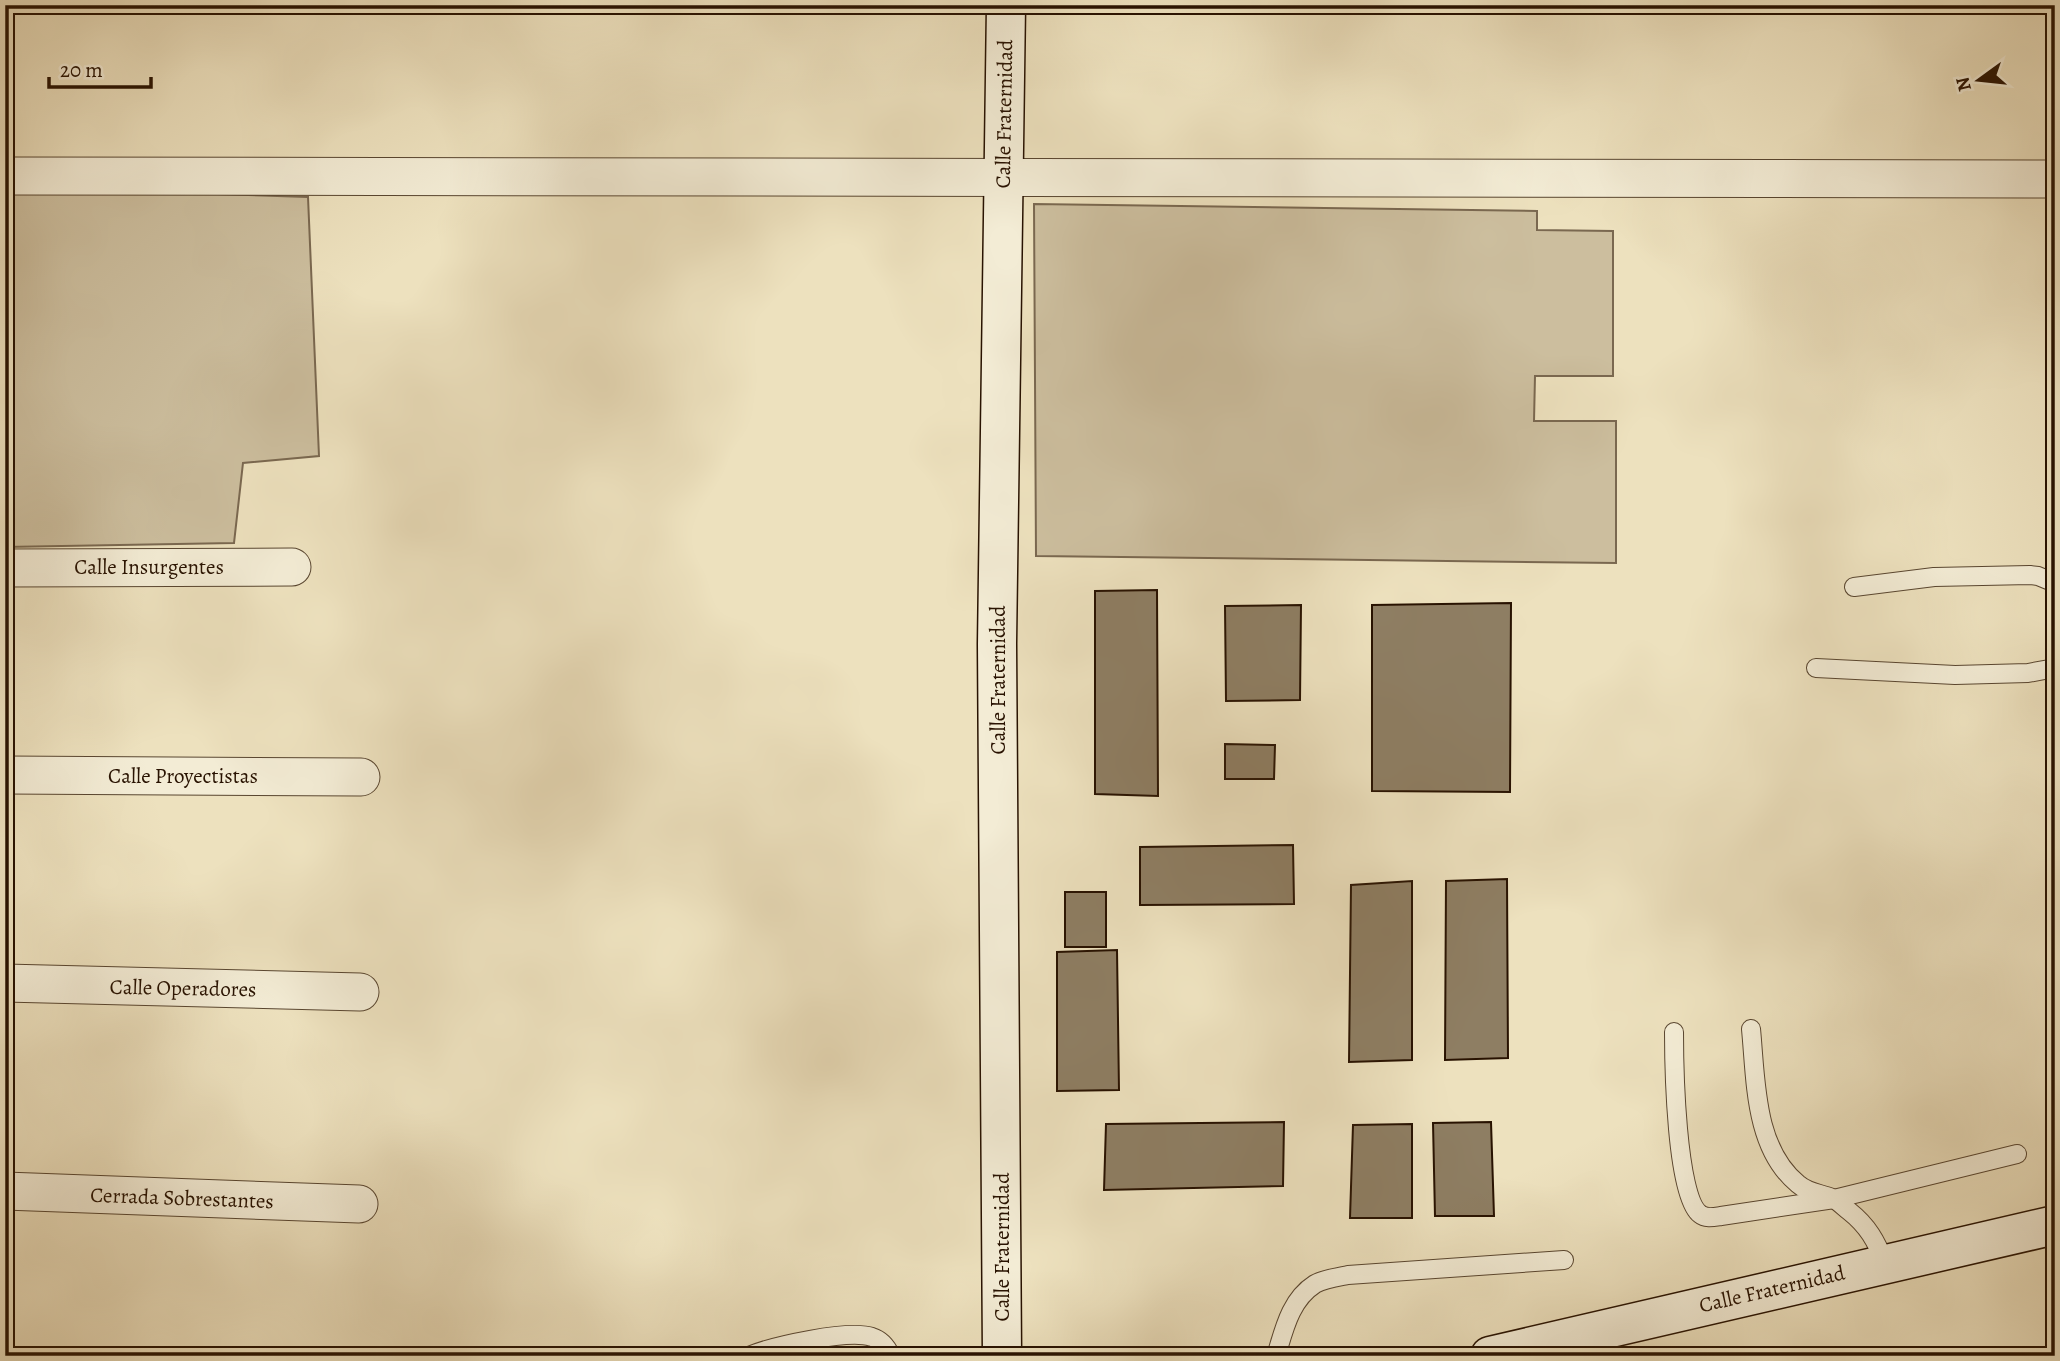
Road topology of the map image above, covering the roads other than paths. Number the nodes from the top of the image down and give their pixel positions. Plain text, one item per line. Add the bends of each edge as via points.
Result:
1 (1006, 5) edge
2 (5, 176) edge
3 (1003, 177) junction
4 (2055, 179) edge
5 (292, 567) dead end
6 (5, 568) edge
7 (2055, 583) edge
8 (1854, 587) dead end
9 (1816, 668) dead end
10 (2055, 668) edge
11 (5, 775) edge
12 (361, 777) dead end
13 (5, 983) edge
14 (360, 992) dead end
15 (1751, 1029) dead end
16 (1674, 1032) dead end
17 (2017, 1154) dead end
18 (5, 1191) edge
19 (1834, 1199) junction
20 (359, 1204) dead end
21 (2055, 1225) edge
22 (1564, 1260) dead end
23 (1885, 1263) junction
24 (749, 1356) edge
25 (891, 1356) edge
26 (1002, 1356) edge
27 (1276, 1356) edge
28 (1490, 1356) edge

1 - 3 street, Calle Fraternidad
2 - 3 street
3 - 4 street
3 - 26 street, Calle Fraternidad via 997,644
5 - 6 street, Calle Insurgentes
7 - 8 lane via 2038,576 1934,577
9 - 10 lane via 1955,675
11 - 12 street, Calle Proyectistas
13 - 14 street, Calle Operadores
15 - 19 lane via 1766,1137 1799,1185
16 - 19 lane via 1676,1125 1698,1213 1721,1216
17 - 19 lane
18 - 20 street, Cerrada Sobrestantes
19 - 23 lane via 1863,1222
21 - 23 street, Calle Fraternidad
22 - 27 lane via 1348,1275 1316,1283 1297,1300
23 - 28 street, Calle Fraternidad
24 - 25 lane via 805,1341 861,1335 879,1340

